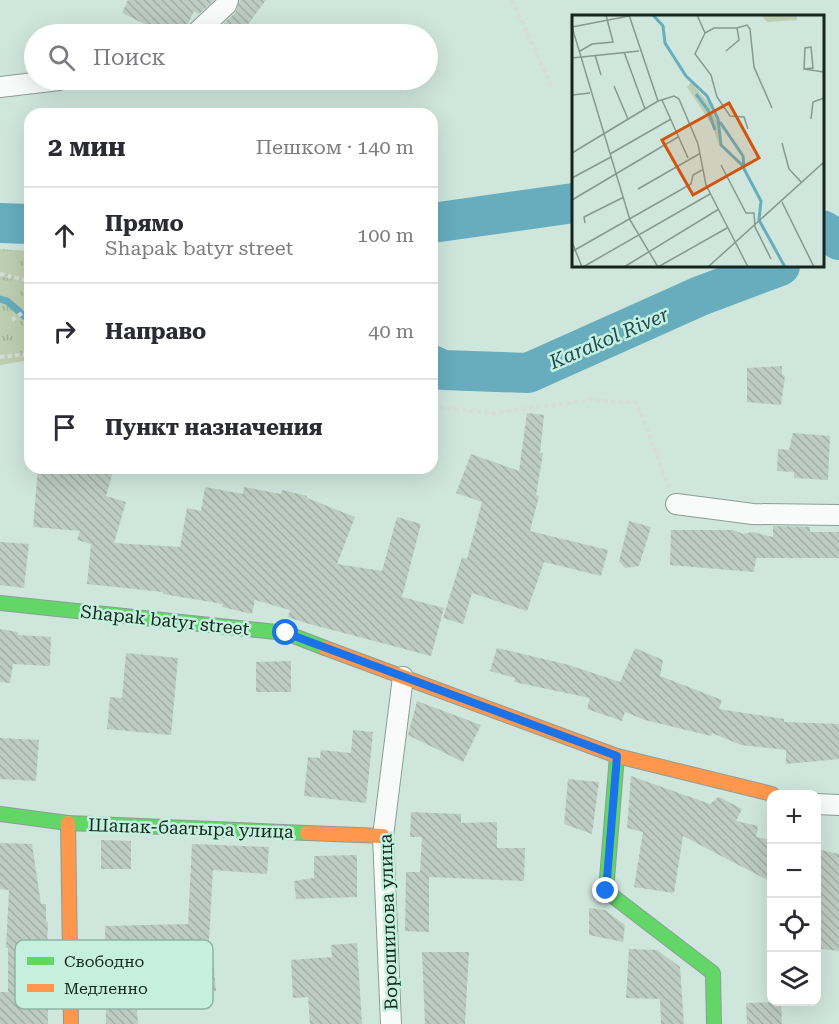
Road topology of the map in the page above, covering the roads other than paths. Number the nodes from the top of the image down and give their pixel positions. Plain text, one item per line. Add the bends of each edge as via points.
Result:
1 (228, 0) edge
2 (206, 24) edge
3 (24, 84) edge
4 (0, 87) edge
5 (676, 504) road end
6 (839, 515) edge
7 (0, 603) edge
8 (403, 677) junction
9 (617, 756) junction
10 (767, 794) edge
11 (821, 804) edge
12 (839, 806) edge
13 (0, 814) edge
14 (68, 823) junction
15 (384, 836) junction
16 (70, 940) edge
17 (71, 1009) edge
18 (71, 1024) edge
19 (391, 1024) edge
20 (714, 1024) edge

1 - 2 street
3 - 4 street
5 - 6 street via 753,514
7 - 8 street, Shapak batyr street via 286,633
8 - 9 street, Shapak batyr street
8 - 15 street, Ворошилова улица
9 - 10 street, Shapak batyr street
9 - 20 street via 606,891 713,973
11 - 12 street
13 - 14 street, Шапак-баатыра улица
14 - 15 street, Шапак-баатыра улица
14 - 16 street
15 - 19 street, Ворошилова улица
17 - 18 street

